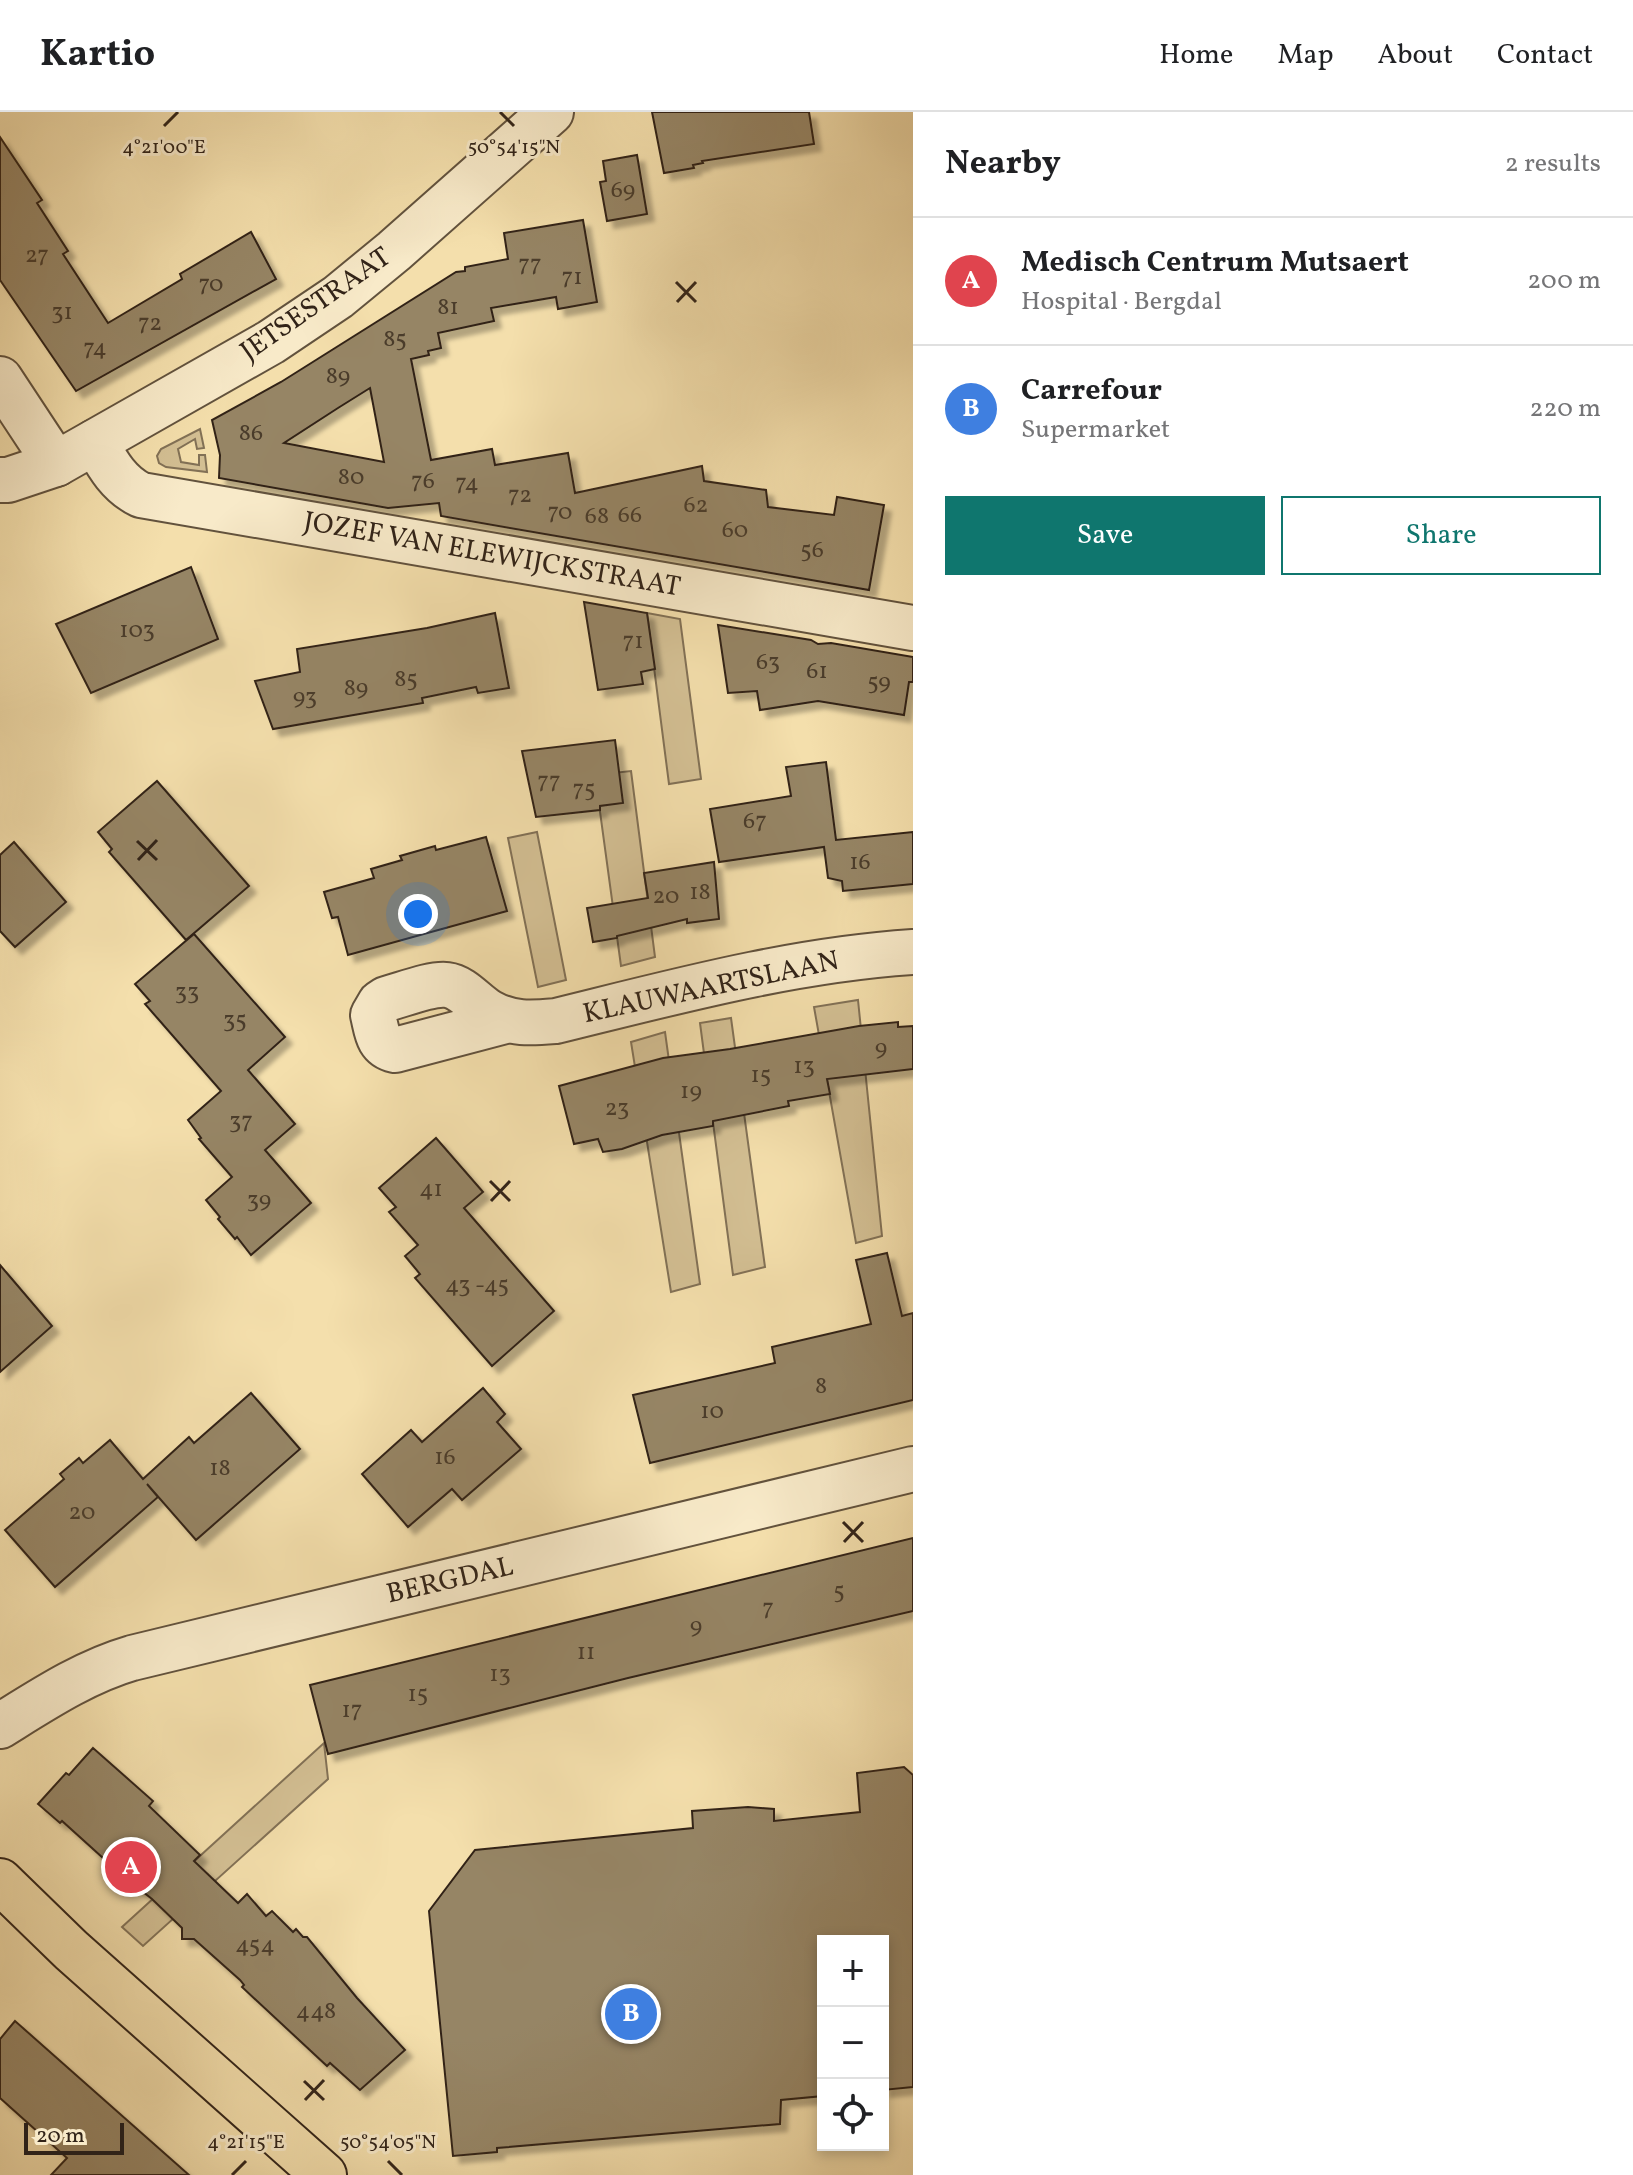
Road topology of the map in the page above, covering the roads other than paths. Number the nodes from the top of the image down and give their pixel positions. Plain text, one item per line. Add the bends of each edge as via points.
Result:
1 (551, 112) edge
2 (0, 379) edge
3 (95, 442) junction
4 (56, 464) junction
5 (0, 480) edge
6 (913, 628) edge
7 (913, 952) edge
8 (509, 1020) dead end
9 (913, 1469) edge
10 (0, 1726) edge
11 (0, 1881) edge
12 (324, 2175) edge

1 - 3 street, JETSESTRAAT via 338,297 271,342
2 - 4 street
3 - 4 street, JETSESTRAAT
3 - 6 street, JOZEF VAN ELEWIJCKSTRAAT via 128,489 141,495
4 - 5 street
7 - 8 street, KLAUWAARTSLAAN via 763,971 556,1021
9 - 10 street, BERGDAL via 107,1665
11 - 12 main road

